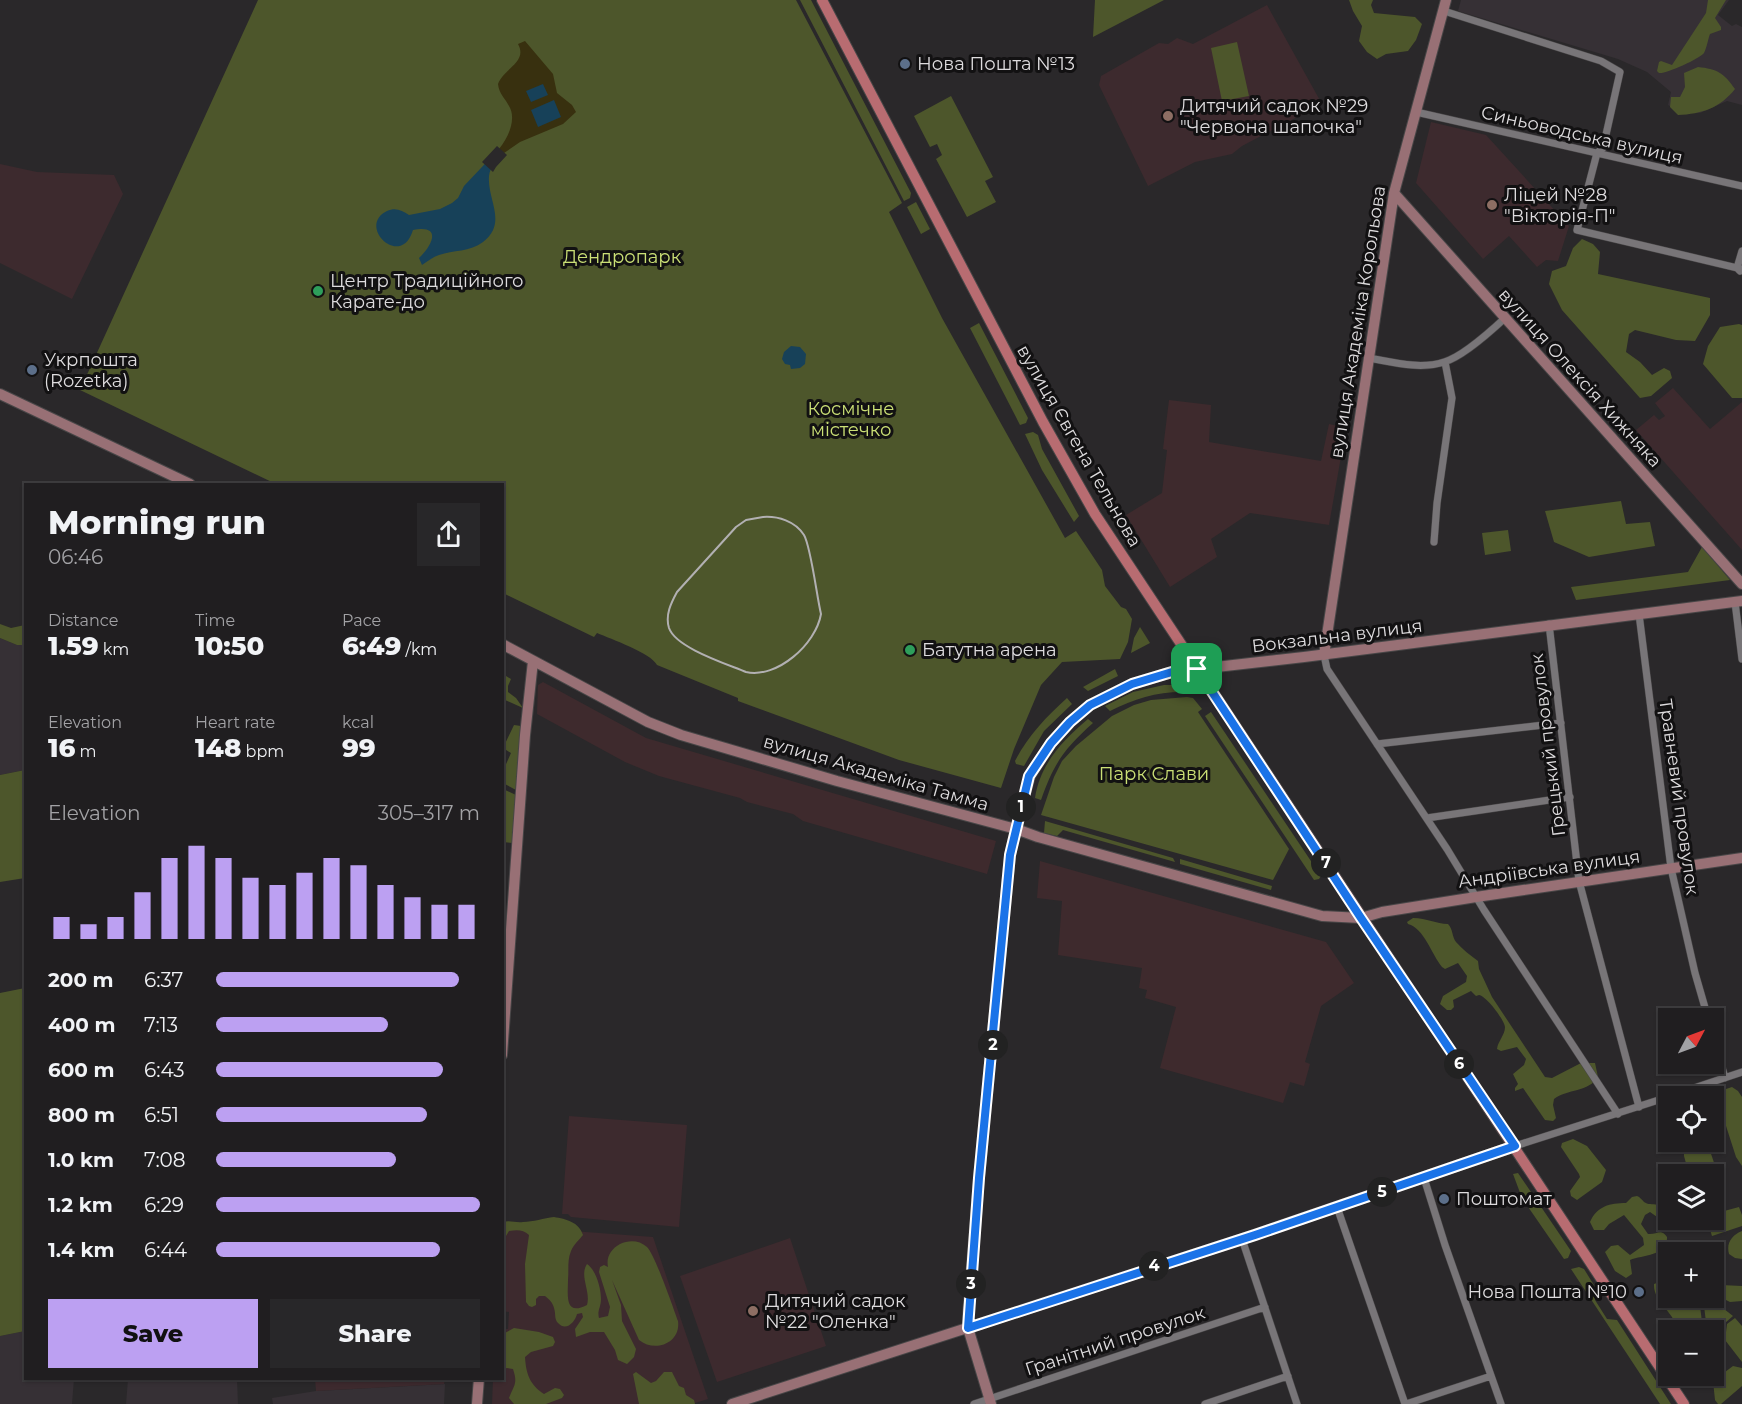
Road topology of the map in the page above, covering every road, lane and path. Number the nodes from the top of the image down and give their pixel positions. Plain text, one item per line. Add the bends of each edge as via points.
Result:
1 (822, 0) edge
2 (1445, 6) edge
3 (1416, 112) junction
4 (1597, 153) junction
5 (1742, 186) edge
6 (1394, 193) junction
7 (1742, 251) edge
8 (1740, 270) edge
9 (1505, 318) junction
10 (1369, 358) junction
11 (1445, 362) junction
12 (0, 393) edge
13 (188, 483) edge
14 (1434, 542) dead end
15 (1742, 584) edge
16 (1738, 602) edge
17 (1639, 614) junction
18 (1549, 624) junction
19 (504, 645) edge
20 (1324, 655) junction
21 (1742, 659) edge
22 (533, 661) junction
23 (1197, 669) junction
24 (1561, 723) junction
25 (1377, 744) junction
26 (1570, 797) junction
27 (1427, 818) junction
28 (1016, 829) junction
29 (1742, 858) edge
30 (1671, 868) junction
31 (1579, 881) junction
32 (1476, 897) junction
33 (1361, 918) junction
34 (1705, 1008) edge
35 (504, 1027) edge
36 (1742, 1072) edge
37 (1724, 1074) edge
38 (1725, 1078) junction
39 (1701, 1086) edge
40 (1658, 1101) edge
41 (1639, 1107) junction
42 (1618, 1114) junction
43 (1515, 1146) junction
44 (1424, 1178) junction
45 (1337, 1206) junction
46 (1242, 1239) junction
47 (1265, 1307) junction
48 (968, 1328) junction
49 (1288, 1376) junction
50 (1491, 1376) junction
51 (478, 1380) edge
52 (991, 1402) edge
53 (477, 1404) edge
54 (732, 1404) edge
55 (974, 1404) edge
56 (1205, 1404) edge
57 (1297, 1404) edge
58 (1405, 1404) edge
59 (1500, 1404) edge
60 (1684, 1404) edge

1 - 23 main road, вулиця Євгена Тельнова via 1042,422 1101,524
2 - 3 street, вулиця Академіка Корольова
2 - 4 street via 1601,61 1620,72 1603,148
3 - 4 street, Синьоводська вулиця
3 - 6 street, вулиця Академіка Корольова
4 - 5 street, Синьоводська вулиця
4 - 8 street via 1577,230
6 - 9 street, вулиця Олексія Хижняка
6 - 10 street, вулиця Академіка Корольова
7 - 8 street
9 - 11 street
9 - 15 street, вулиця Олексія Хижняка
10 - 11 street via 1416,365
10 - 20 street, вулиця Академіка Корольова
11 - 14 street via 1452,398
12 - 13 street
16 - 17 street, Вокзальна вулиця
16 - 21 street
17 - 18 street, Вокзальна вулиця
17 - 30 street, Травневий провулок
18 - 20 street, Вокзальна вулиця
18 - 24 street, Грецький провулок
19 - 22 street, вулиця Академіка Тамма
20 - 23 street, Вокзальна вулиця
20 - 25 street via 1327,669
22 - 28 street, вулиця Академіка Тамма via 648,722 681,735
22 - 35 street
23 - 28 street, Вокзальна вулиця via 1132,684 1090,705 1070,722 1029,776
23 - 33 main road, вулиця Євгена Тельнова
24 - 25 street
24 - 26 street, Грецький провулок
25 - 27 street
26 - 27 street
26 - 31 street, Грецький провулок
27 - 32 street
28 - 33 street, вулиця Академіка Тамма via 1281,906 1322,916
28 - 48 street, Вокзальна вулиця via 1010,855
29 - 30 street, Андріївська вулиця
30 - 31 street, Андріївська вулиця
30 - 34 street, Травневий провулок
31 - 32 street, Андріївська вулиця
31 - 41 street, Грецький провулок
32 - 33 street, Андріївська вулиця
32 - 42 street
33 - 43 main road, вулиця Євгена Тельнова
36 - 38 street
37 - 38 street
38 - 39 street
40 - 41 street
41 - 42 street
42 - 43 street
43 - 44 street
43 - 60 main road, вулиця Євгена Тельнова
44 - 45 street
44 - 50 street
45 - 46 street
45 - 58 street
46 - 47 street
46 - 48 street
47 - 49 street
47 - 52 street, Гранітний провулок
48 - 52 street
48 - 54 street
49 - 56 street
49 - 57 street
50 - 58 street
50 - 59 street
51 - 53 street
52 - 55 street, Гранітний провулок

